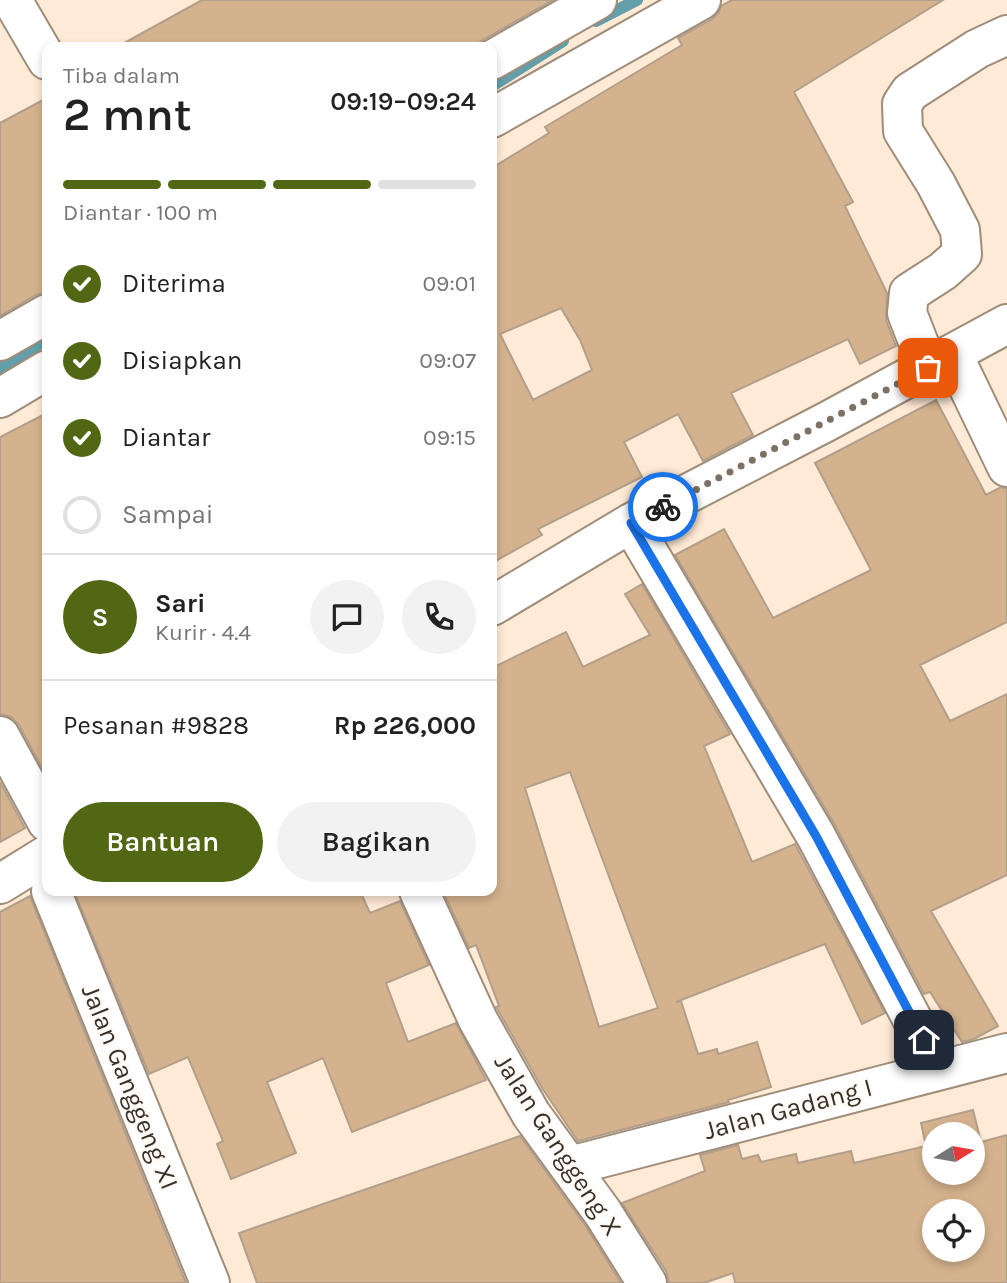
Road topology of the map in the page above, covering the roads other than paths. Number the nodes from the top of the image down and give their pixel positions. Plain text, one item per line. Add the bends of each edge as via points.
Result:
1 (12, 0) edge
2 (597, 0) edge
3 (701, 0) edge
4 (1007, 36) edge
5 (42, 51) edge
6 (497, 57) edge
7 (497, 115) edge
8 (42, 317) edge
9 (1007, 324) edge
10 (0, 341) edge
11 (941, 361) junction
12 (42, 373) edge
13 (0, 398) edge
14 (1007, 467) edge
15 (631, 523) junction
16 (497, 603) edge
17 (0, 736) edge
18 (42, 813) edge
19 (42, 873) edge
20 (0, 884) edge
21 (56, 896) edge
22 (421, 896) edge
23 (1007, 1053) edge
24 (939, 1070) junction
25 (570, 1166) junction
26 (210, 1283) edge
27 (647, 1283) edge

1 - 5 street
2 - 6 street
3 - 7 street
4 - 11 street via 977,49 910,92 902,104 903,131 960,230 962,254 909,293 908,313
8 - 10 street
9 - 11 street
11 - 14 street
11 - 15 street
12 - 13 street
15 - 16 street
15 - 24 street via 816,836
17 - 18 street
19 - 20 street
21 - 26 street, Jalan Ganggeng XI
22 - 25 street, Jalan Ganggeng X via 478,1020 531,1114
23 - 24 street, Jalan Gadang I
24 - 25 street, Jalan Gadang I
25 - 27 street, Jalan Ganggeng X

